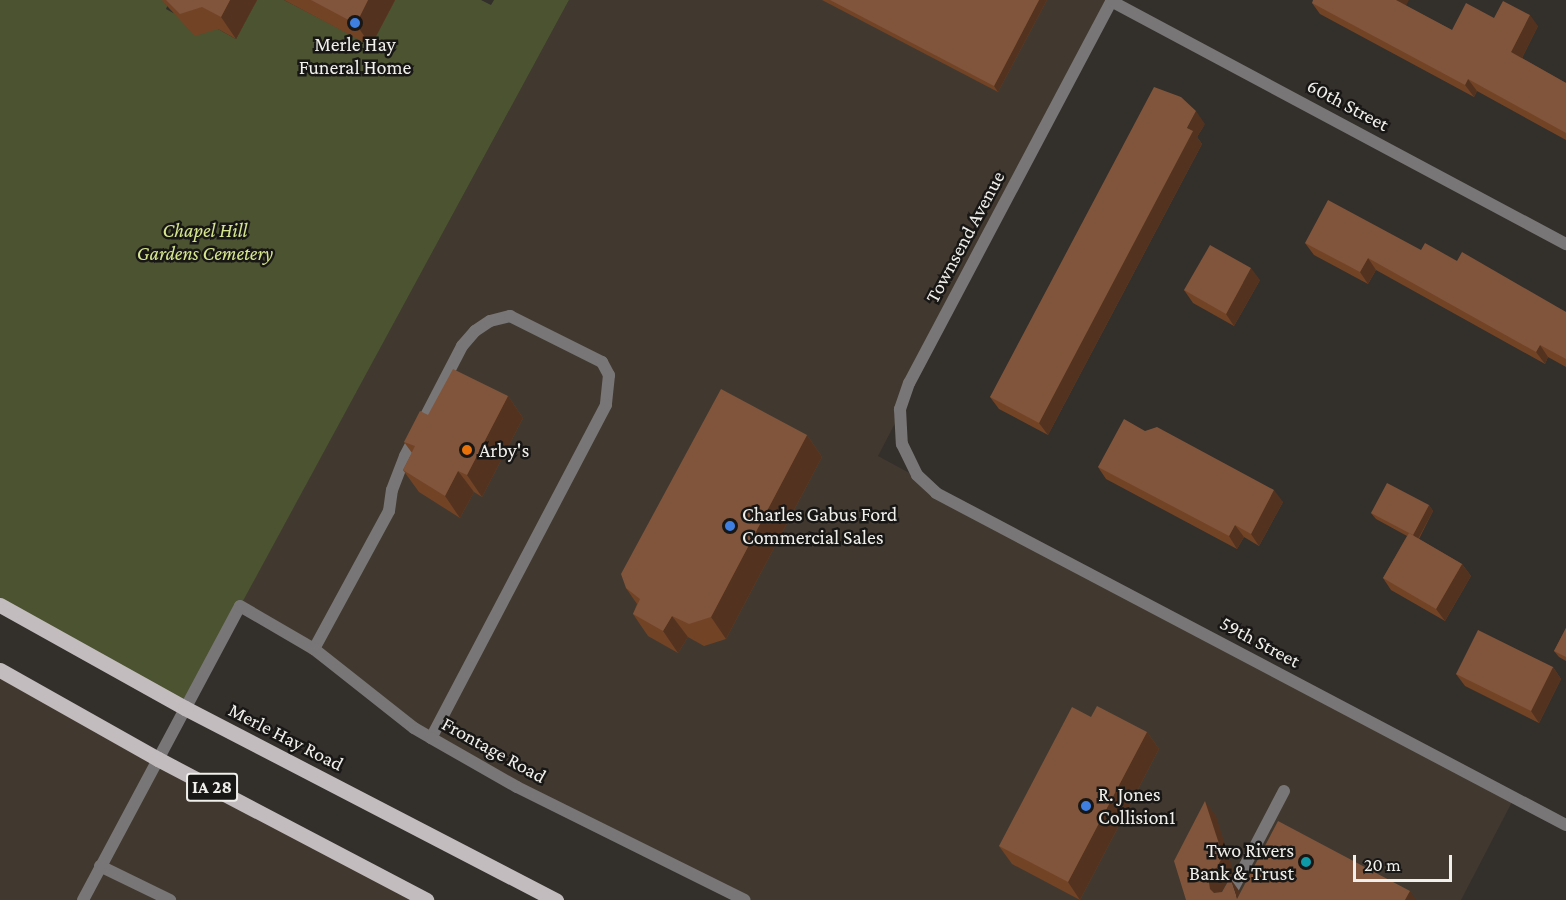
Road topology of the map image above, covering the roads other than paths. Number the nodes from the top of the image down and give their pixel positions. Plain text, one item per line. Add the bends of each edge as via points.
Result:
1 (1112, 0) edge
2 (1566, 244) edge
3 (936, 492) joint
4 (0, 604) edge
5 (314, 649) junction
6 (0, 670) edge
7 (185, 708) junction
8 (431, 738) junction
9 (158, 759) junction
10 (1284, 791) dead end
11 (1566, 825) edge
12 (100, 866) junction
13 (83, 900) edge
14 (170, 900) edge
15 (426, 900) edge
16 (556, 900) edge
17 (745, 900) edge
18 (1227, 900) edge

1 - 2 street, 60th Street
1 - 3 street, Townsend Avenue via 909,383 900,409 902,444 917,475
3 - 11 street, 59th Street
4 - 7 main road, Merle Hay Road
5 - 7 street, Frontage Road via 240,606
5 - 8 street, Frontage Road
5 - 8 street via 389,511 405,456 462,346 475,331 490,321 510,316 602,362 609,375 606,405
6 - 9 main road, IA 28
7 - 9 street
7 - 16 main road, Merle Hay Road
8 - 17 street, Frontage Road via 517,787
9 - 12 street
9 - 15 main road, IA 28
10 - 18 street
12 - 13 street
12 - 14 street

